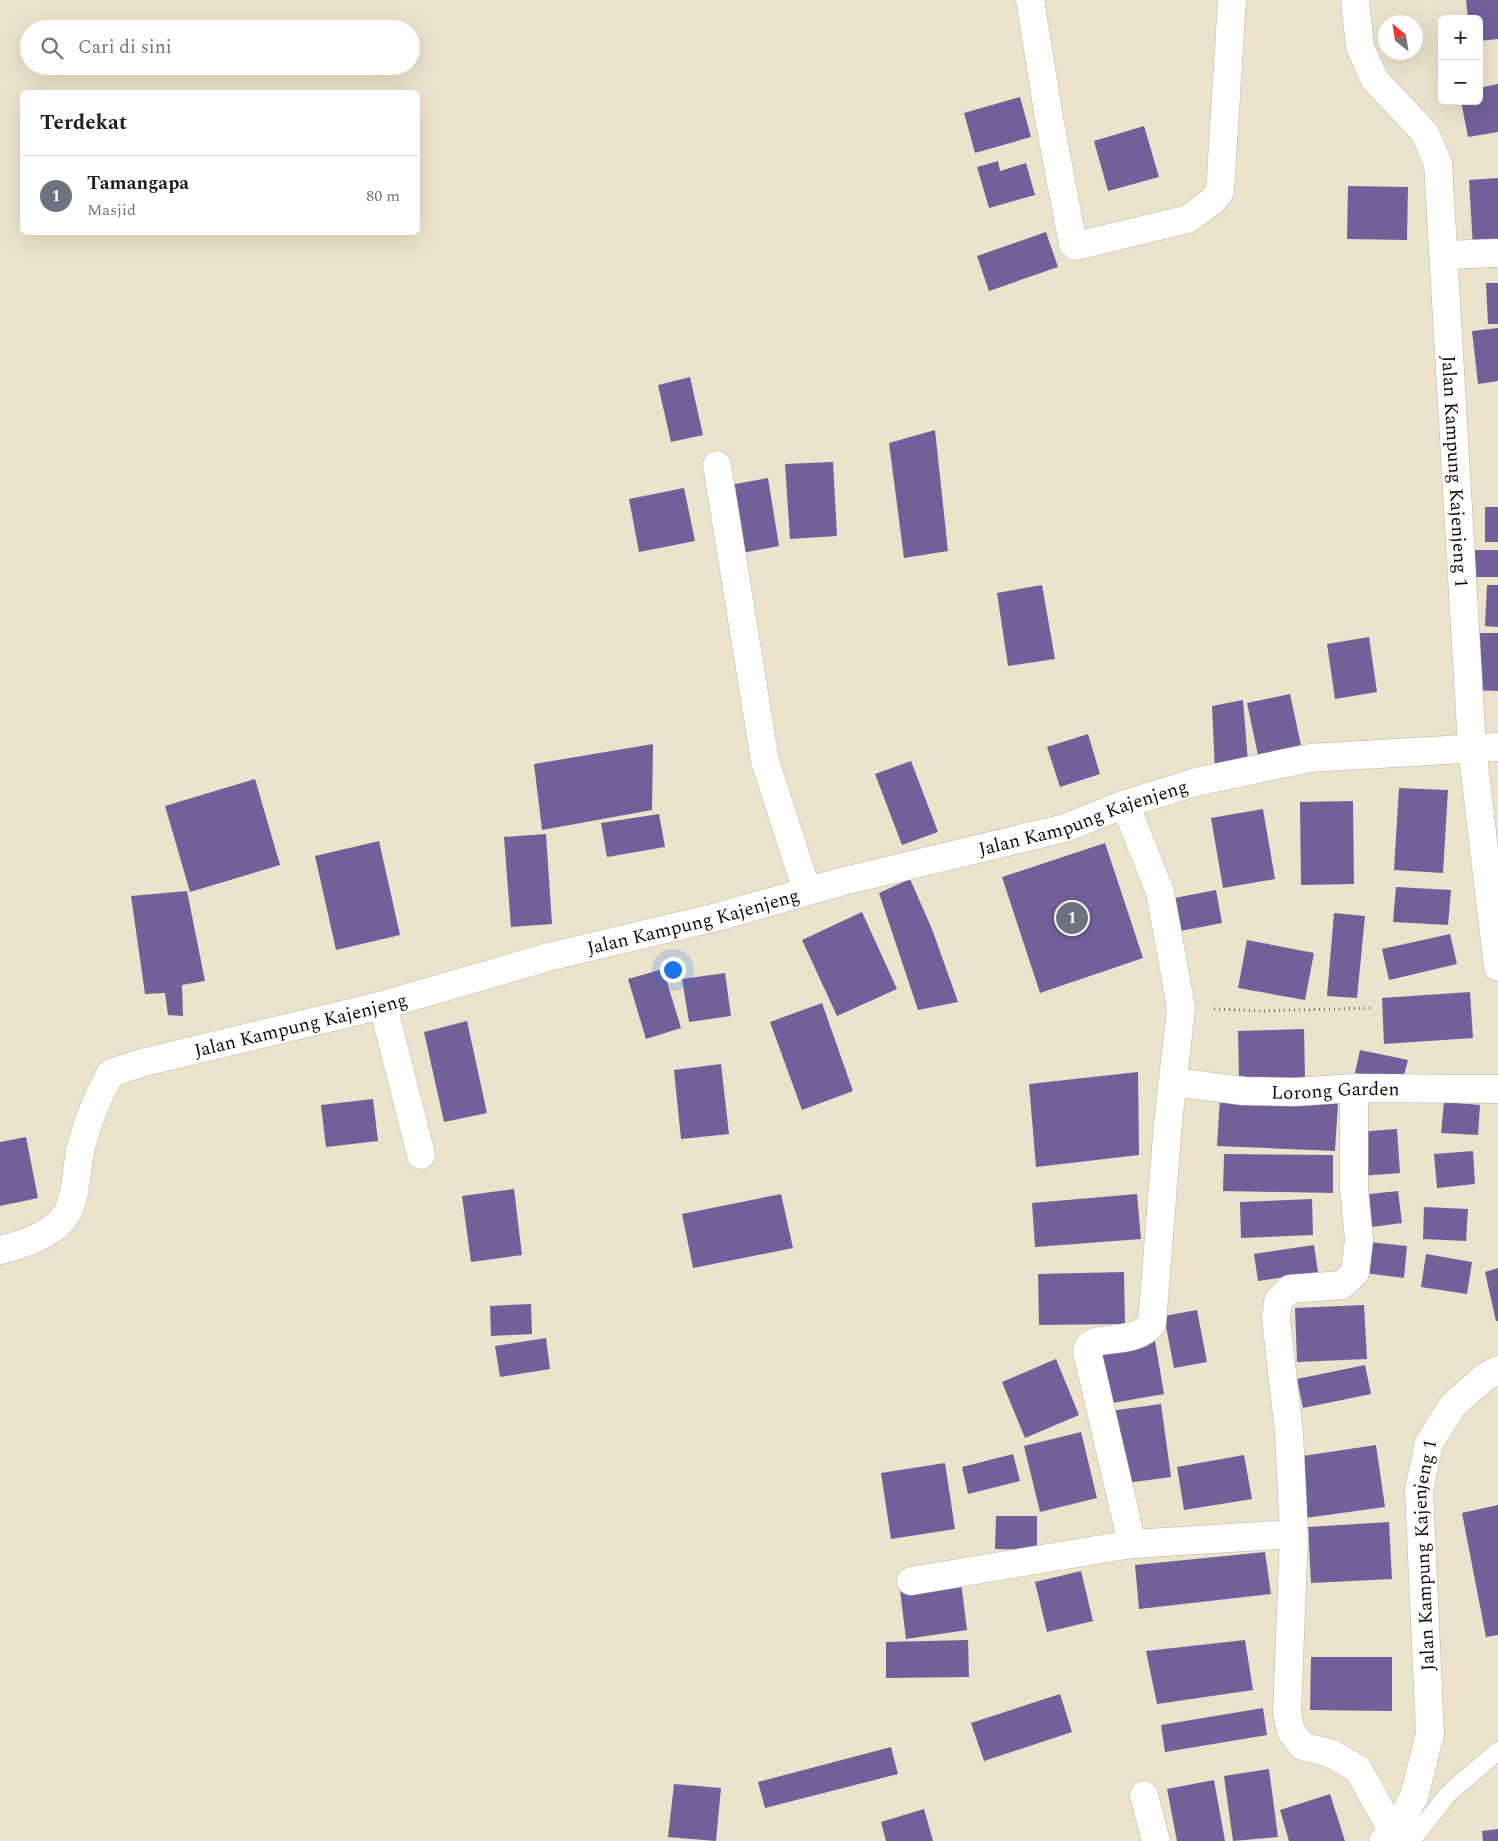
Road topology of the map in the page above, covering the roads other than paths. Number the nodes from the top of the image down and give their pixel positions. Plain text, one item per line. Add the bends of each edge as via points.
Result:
1 (1030, 0) edge
2 (1232, 0) edge
3 (1355, 0) edge
4 (1498, 253) edge
5 (1445, 255) junction
6 (717, 465) dead end
7 (1485, 748) edge
8 (1125, 804) junction
9 (808, 891) junction
10 (1498, 967) edge
11 (383, 1005) junction
12 (1174, 1082) junction
13 (1354, 1088) junction
14 (1498, 1088) edge
15 (421, 1154) dead end
16 (0, 1250) edge
17 (1498, 1370) edge
18 (1294, 1534) junction
19 (1132, 1544) junction
20 (911, 1581) dead end
21 (1498, 1751) edge
22 (1144, 1795) dead end
23 (1397, 1839) edge
24 (1156, 1841) edge

1 - 2 street via 1050,124 1073,244 1076,246 1188,218 1220,192
3 - 5 street, Jalan Kampung Kajenjeng 1 via 1360,47 1375,80 1425,133 1438,164
4 - 5 street
5 - 7 street, Jalan Kampung Kajenjeng 1
6 - 9 street via 765,761
7 - 8 street, Jalan Kampung Kajenjeng via 1310,758 1196,782
7 - 10 street, Jalan Kampung Kajenjeng 1
8 - 9 street, Jalan Kampung Kajenjeng via 1064,828
8 - 12 street via 1160,892 1181,1008
9 - 11 street, Jalan Kampung Kajenjeng via 717,917 548,957
11 - 15 street
11 - 16 street, Jalan Kampung Kajenjeng via 232,1039 111,1073 95,1101 81,1147 68,1212 47,1233 19,1246
12 - 13 street, Lorong Garden via 1244,1091
12 - 19 street via 1152,1324 1136,1335 1095,1342 1087,1351
13 - 14 street, Lorong Garden
13 - 18 street via 1354,1187 1358,1240 1355,1273 1342,1285 1290,1289 1278,1301 1276,1319 1289,1434
17 - 23 street, Jalan Kampung Kajenjeng 1 via 1485,1377 1453,1406 1429,1443 1419,1490 1430,1734 1414,1797
18 - 19 street
18 - 23 street via 1287,1714 1291,1732 1302,1746 1330,1753 1358,1769
19 - 20 street
21 - 23 lane
22 - 24 street

